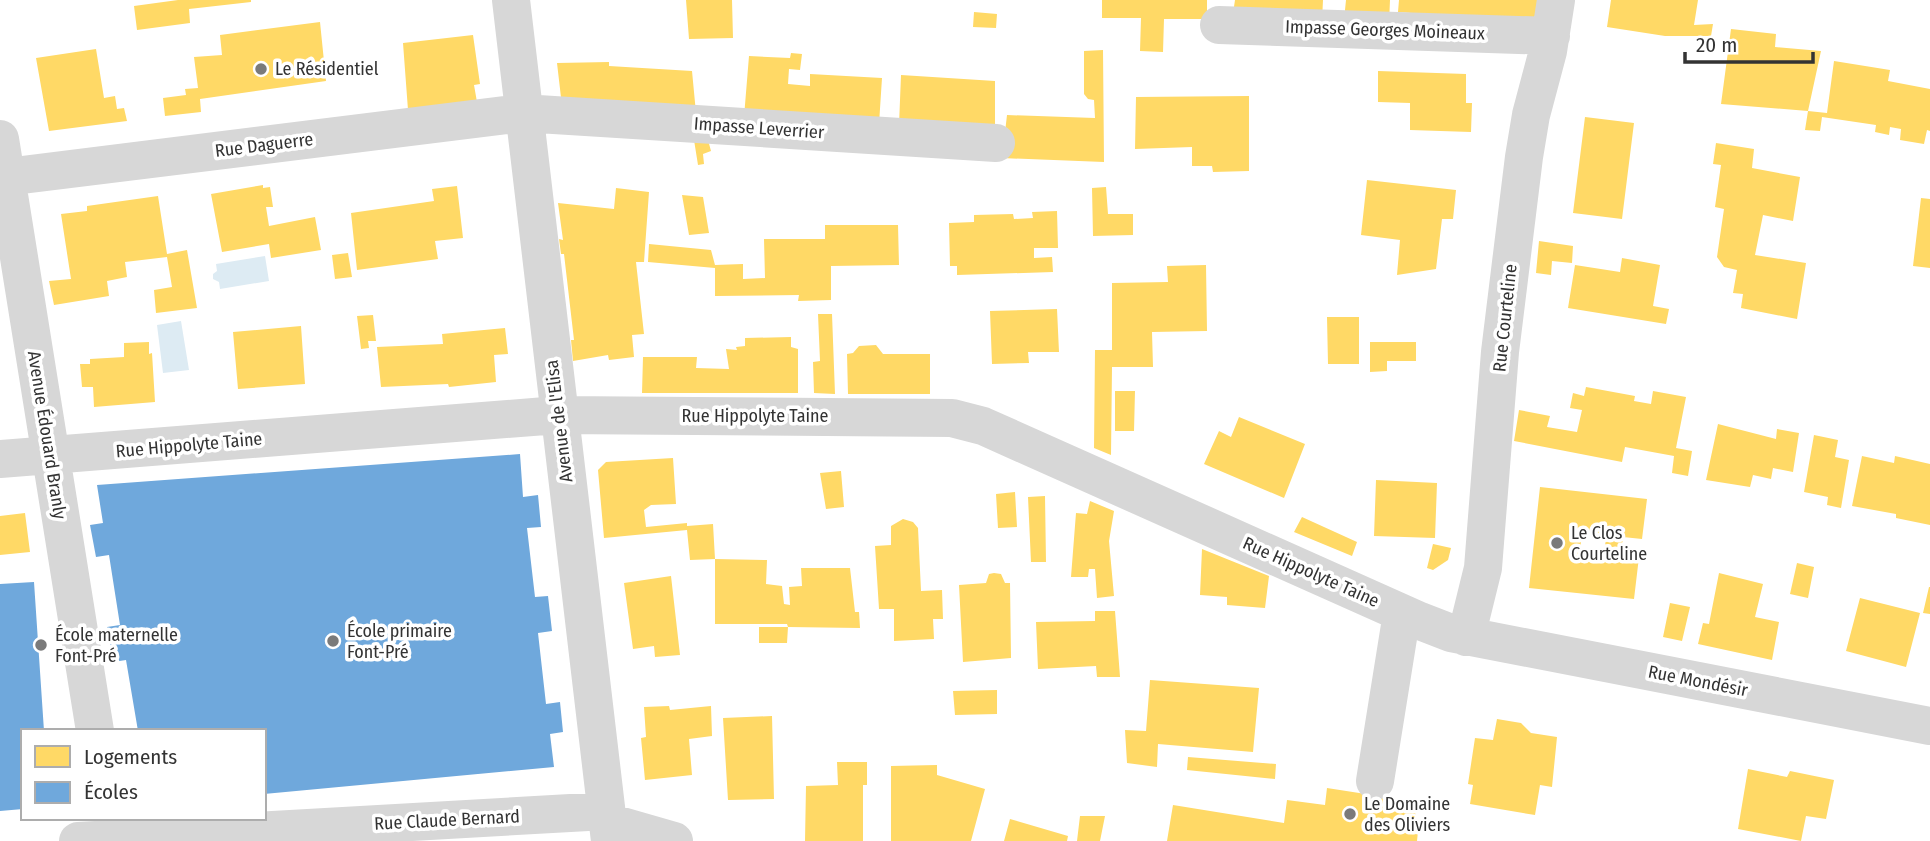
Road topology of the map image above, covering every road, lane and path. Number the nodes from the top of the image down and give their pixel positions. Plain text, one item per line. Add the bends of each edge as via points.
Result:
1 (511, 0) edge
2 (1554, 18) edge
3 (1219, 25) dead end
4 (523, 113) junction
5 (0, 139) edge
6 (996, 143) dead end
7 (6, 177) junction
8 (558, 415) junction
9 (50, 456) junction
10 (0, 459) edge
11 (1402, 613) junction
12 (1466, 637) junction
13 (1930, 726) edge
14 (95, 729) edge
15 (1375, 780) dead end
16 (608, 825) edge
17 (103, 835) edge
18 (674, 841) edge

1 - 4 street, Avenue de l'Elisa
2 - 3 street, Impasse Georges Moineaux
2 - 12 street, Rue Courteline via 1524,157 1500,352 1483,568
4 - 6 street, Impasse Leverrier
4 - 7 street, Rue Daguerre
4 - 8 street, Avenue de l'Elisa
5 - 7 street, Avenue Édouard Branly
7 - 9 street, Avenue Édouard Branly
8 - 9 street, Rue Hippolyte Taine
8 - 11 street, Rue Hippolyte Taine via 922,416 966,421
8 - 16 street, Avenue de l'Elisa
9 - 10 street, Rue Hippolyte Taine
9 - 14 street, Avenue Édouard Branly
11 - 12 street, Rue Hippolyte Taine
11 - 15 street
12 - 13 street, Rue Mondésir
16 - 17 street, Rue Claude Bernard
16 - 18 street, Rue Claude Bernard

